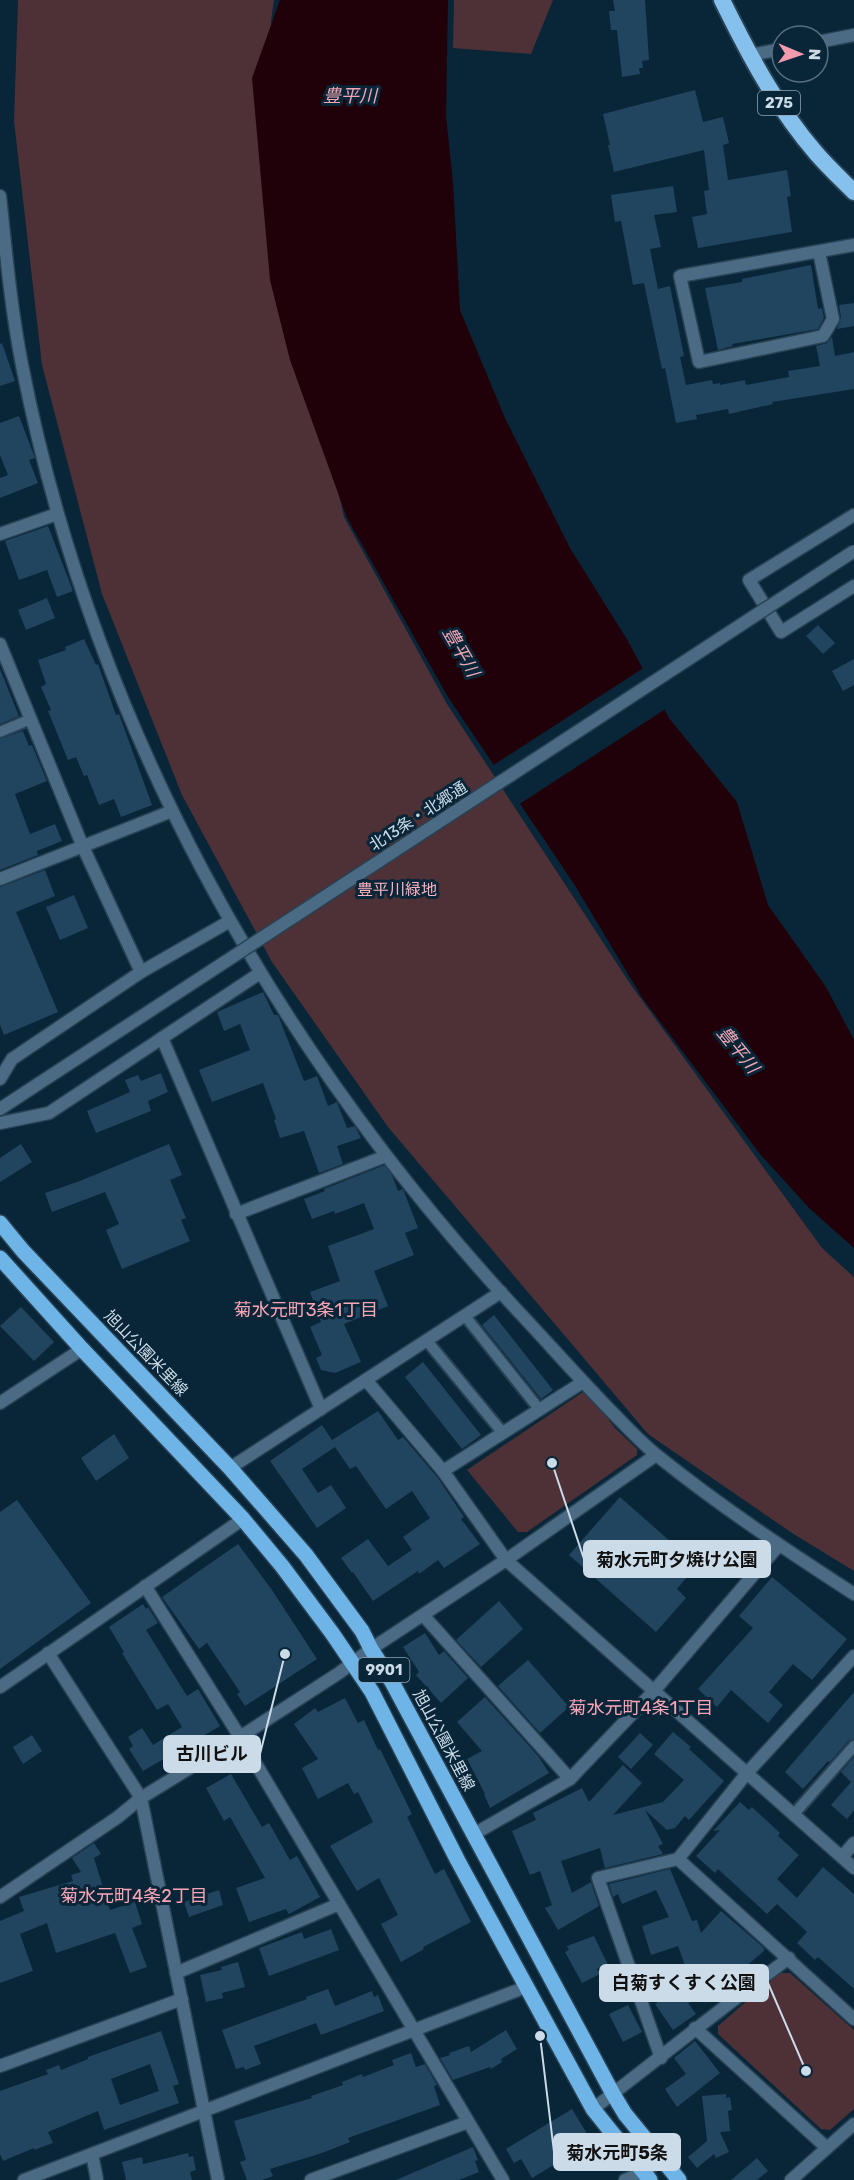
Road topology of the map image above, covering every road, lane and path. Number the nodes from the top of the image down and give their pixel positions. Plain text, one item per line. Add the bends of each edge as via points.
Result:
1 (722, 0) edge
2 (854, 35) edge
3 (830, 40) edge
4 (770, 51) edge
5 (750, 55) junction
6 (854, 192) edge
7 (0, 196) edge
8 (854, 245) edge
9 (819, 252) junction
10 (57, 514) junction
11 (854, 515) edge
12 (0, 534) edge
13 (854, 551) edge
14 (854, 586) edge
15 (0, 644) edge
16 (31, 719) junction
17 (0, 732) edge
18 (172, 811) junction
19 (83, 847) junction
20 (0, 879) edge
21 (230, 921) junction
22 (141, 972) junction
23 (260, 973) junction
24 (162, 1038) junction
25 (0, 1079) edge
26 (0, 1109) edge
27 (0, 1123) edge
28 (386, 1156) junction
29 (236, 1214) junction
30 (0, 1223) edge
31 (0, 1258) edge
32 (501, 1292) junction
33 (465, 1316) junction
34 (427, 1341) junction
35 (82, 1349) junction
36 (366, 1380) junction
37 (583, 1382) junction
38 (0, 1403) edge
39 (321, 1409) junction
40 (539, 1409) junction
41 (502, 1432) junction
42 (656, 1455) junction
43 (230, 1468) junction
44 (443, 1471) junction
45 (243, 1520) junction
46 (779, 1545) junction
47 (506, 1560) junction
48 (145, 1586) junction
49 (854, 1594) edge
50 (423, 1615) junction
51 (371, 1649) junction
52 (48, 1653) junction
53 (854, 1656) edge
54 (352, 1663) junction
55 (0, 1687) edge
56 (654, 1692) junction
57 (240, 1737) junction
58 (854, 1746) edge
59 (747, 1773) junction
60 (570, 1779) junction
61 (141, 1798) junction
62 (794, 1814) junction
63 (474, 1834) junction
64 (854, 1844) edge
65 (842, 1857) junction
66 (678, 1859) junction
67 (854, 1868) edge
68 (0, 1897) edge
69 (339, 1904) junction
70 (789, 1958) junction
71 (176, 1973) junction
72 (526, 1988) junction
73 (182, 1999) junction
74 (854, 2019) edge
75 (695, 2028) junction
76 (414, 2031) junction
77 (661, 2058) junction
78 (0, 2066) edge
79 (613, 2094) junction
80 (593, 2109) junction
81 (204, 2110) junction
82 (468, 2121) junction
83 (854, 2124) edge
84 (827, 2148) junction
85 (92, 2154) junction
86 (662, 2159) junction
87 (647, 2176) edge
88 (24, 2180) edge
89 (97, 2180) edge
90 (218, 2180) edge
91 (311, 2180) edge
92 (503, 2180) edge
93 (625, 2180) edge
94 (679, 2180) edge
95 (791, 2180) edge

1 - 5 highway, 275
2 - 3 street
4 - 5 street
5 - 6 highway, 275 via 815,152
7 - 10 street via 22,367
8 - 9 street
9 - 9 street via 680,276 699,362 823,336 833,319
10 - 12 street
10 - 18 street via 123,703
11 - 14 street via 748,580 781,632
13 - 26 street, 北13条・北郷通, bridge
15 - 16 street
16 - 17 lane
16 - 19 street
18 - 19 street
18 - 21 street
19 - 20 street
19 - 22 street
21 - 22 street
21 - 23 street
22 - 25 street via 12,1059
23 - 24 street
23 - 28 street
24 - 27 street via 49,1113
24 - 29 street
28 - 29 street
28 - 32 street
29 - 39 street
30 - 43 main road, 旭山公園米里線 / 9901
31 - 35 main road, 9901
32 - 33 street
32 - 37 street
33 - 34 street
33 - 40 lane
34 - 36 street
34 - 41 lane
35 - 38 street
35 - 45 main road, 9901
36 - 39 street
36 - 44 street
37 - 40 street
37 - 42 street
39 - 43 street
40 - 41 street
41 - 44 street
42 - 46 street
42 - 47 street
43 - 51 main road, 旭山公園米里線 / 9901 via 306,1555
44 - 47 street
45 - 48 street
45 - 54 main road, 9901 via 282,1566
46 - 49 street
46 - 56 street
47 - 50 street
47 - 56 street
48 - 52 street
48 - 57 street
50 - 51 street
50 - 60 street
51 - 54 street
51 - 63 main road, 旭山公園米里線 / 9901
52 - 55 street
52 - 61 street
53 - 59 street
54 - 57 street
54 - 72 main road, 9901 via 372,1692
56 - 59 street
56 - 60 street
57 - 61 street
57 - 69 street
58 - 62 lane
59 - 62 street
59 - 66 street
60 - 63 street
61 - 68 street
61 - 71 street
62 - 65 street
63 - 79 main road, 旭山公園米里線 / 9901
64 - 65 street
65 - 67 street
66 - 70 street
66 - 77 street via 598,1878
69 - 71 street
69 - 76 street
70 - 74 street
70 - 75 street
71 - 73 street
72 - 76 street
72 - 80 main road, 9901
73 - 78 street
73 - 81 street
75 - 77 street
75 - 84 street
76 - 81 street
76 - 82 street
77 - 79 street
79 - 80 street
79 - 86 main road, 旭山公園米里線 / 9901
80 - 87 main road, 9901
81 - 85 street
81 - 90 street
82 - 91 street
82 - 92 street
83 - 84 street
84 - 95 street
85 - 88 street
85 - 89 street
86 - 87 street
86 - 94 main road, 旭山公園米里線 / 9901
87 - 93 street

